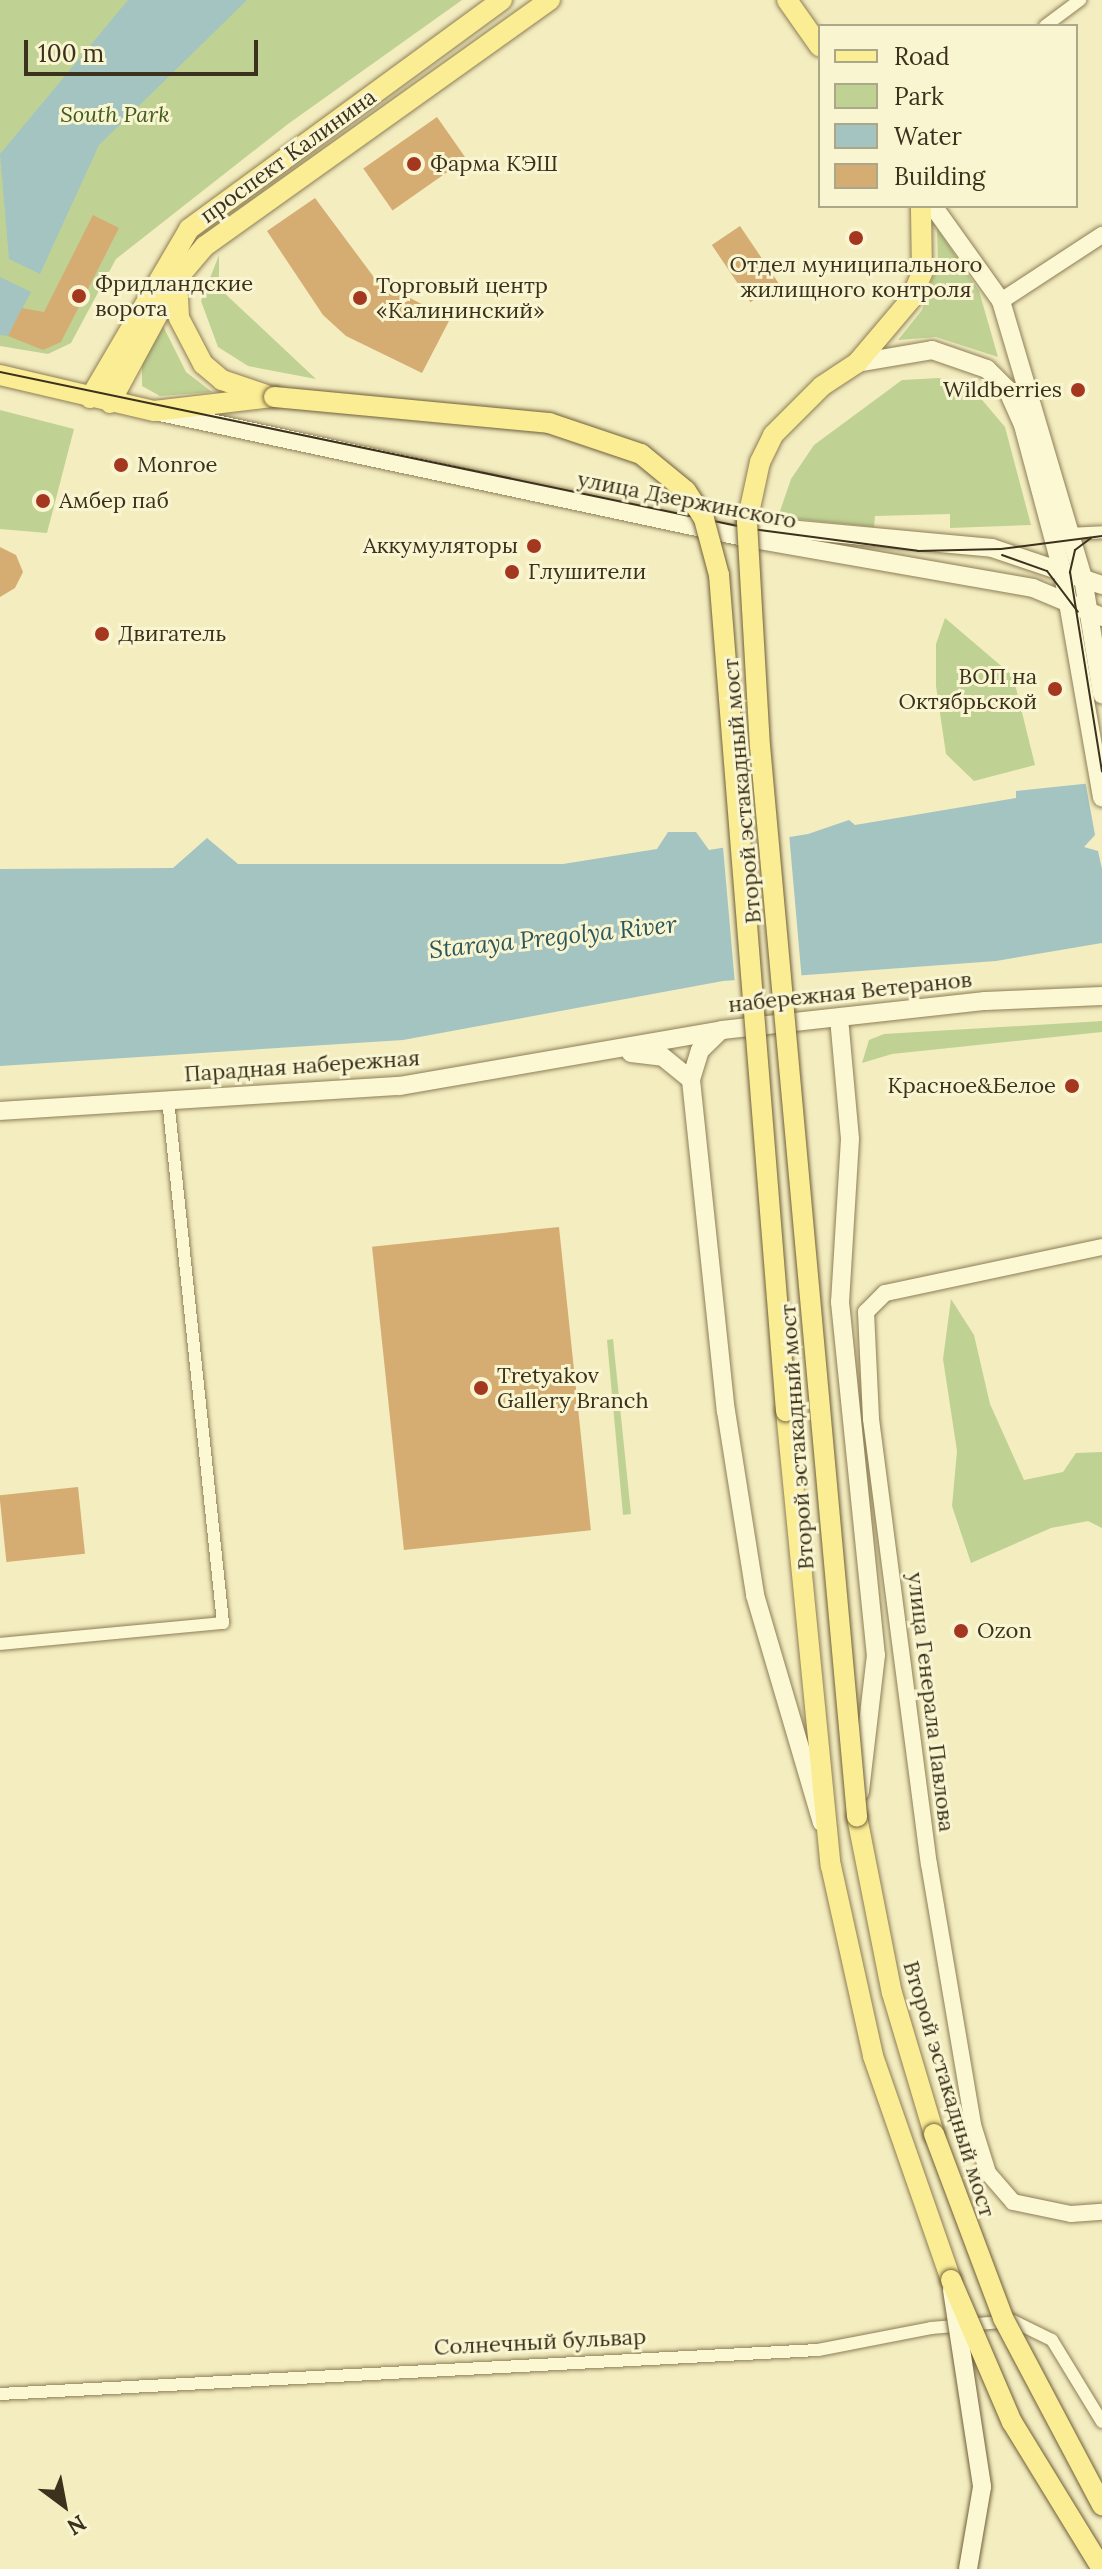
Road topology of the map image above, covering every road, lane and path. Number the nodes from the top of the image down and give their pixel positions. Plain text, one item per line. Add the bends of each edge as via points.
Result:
1 (502, 0) edge
2 (550, 0) edge
3 (787, 0) edge
4 (1080, 0) edge
5 (1048, 24) edge
6 (818, 44) edge
7 (921, 208) edge
8 (934, 208) edge
9 (189, 229) junction
10 (1102, 235) edge
11 (177, 279) junction
12 (1001, 301) junction
13 (857, 363) junction
14 (0, 375) edge
15 (274, 397) junction
16 (100, 400) junction
17 (154, 411) junction
18 (294, 445) junction
19 (1102, 532) edge
20 (1069, 534) junction
21 (1061, 565) junction
22 (1083, 578) junction
23 (1102, 585) edge
24 (1070, 603) junction
25 (1096, 614) edge
26 (1102, 694) edge
27 (1101, 791) edge
28 (1102, 996) edge
29 (839, 1018) junction
30 (722, 1030) junction
31 (605, 1050) junction
32 (691, 1080) junction
33 (168, 1100) junction
34 (0, 1111) edge
35 (1102, 1247) edge
36 (0, 1644) edge
37 (857, 1817) junction
38 (825, 1831) junction
39 (1102, 2212) edge
40 (951, 2280) junction
41 (0, 2394) edge
42 (1102, 2422) edge
43 (1102, 2505) edge
44 (968, 2569) edge
45 (1102, 2569) edge

1 - 9 main road, проспект Калинина
2 - 11 main road, проспект Калинина via 215,237
3 - 6 main road
4 - 5 street
7 - 13 main road, Второй эстакадный мост via 922,273 892,326
8 - 12 main road
9 - 11 main road
9 - 16 main road, проспект Калинина via 168,256
10 - 12 street
11 - 15 main road via 179,318 203,364 222,380
11 - 16 main road, проспект Калинина
12 - 20 main road
13 - 21 main road, Второй эстакадный мост via 932,350 987,369 1007,389 1023,425
13 - 37 main road, Второй эстакадный мост, bridge via 794,411 760,462 747,522 760,746
14 - 16 main road, улица Дзержинского
15 - 17 main road
15 - 38 main road, Второй эстакадный мост, bridge via 549,423 641,454 686,491 704,519 719,575
16 - 17 main road, улица Дзержинского
17 - 18 main road, улица Дзержинского
18 - 21 main road, улица Дзержинского via 305,435 772,529 992,548
18 - 24 main road, улица Дзержинского via 1033,588
19 - 20 street
20 - 22 main road
21 - 22 main road
21 - 24 main road, Второй эстакадный мост
22 - 23 main road
22 - 25 main road
24 - 25 main road, улица Дзержинского
24 - 27 main road, Второй эстакадный мост
25 - 26 main road
28 - 29 main road, набережная Ветеранов
29 - 30 main road, набережная Ветеранов
29 - 37 main road, bridge via 849,1116 840,1302 876,1655
30 - 31 main road, набережная Ветеранов
30 - 32 main road via 700,1050
31 - 32 main road via 663,1057
31 - 33 main road, Парадная набережная via 399,1086
32 - 38 main road via 726,1411 755,1595
33 - 34 main road, Парадная набережная
33 - 36 street via 223,1623
35 - 39 street, улица Генерала Павлова via 885,1293 866,1312 871,1419 929,1864 973,2125 988,2173 1013,2202 1071,2214
37 - 43 main road, Второй эстакадный мост, bridge via 895,2005 950,2182 1003,2318
38 - 40 main road, Второй эстакадный мост via 873,2056
40 - 44 main road, bridge via 982,2487
40 - 45 main road, Второй эстакадный мост, bridge via 1012,2422
41 - 42 street, Солнечный бульвар via 818,2350 988,2321 1037,2328 1066,2358

